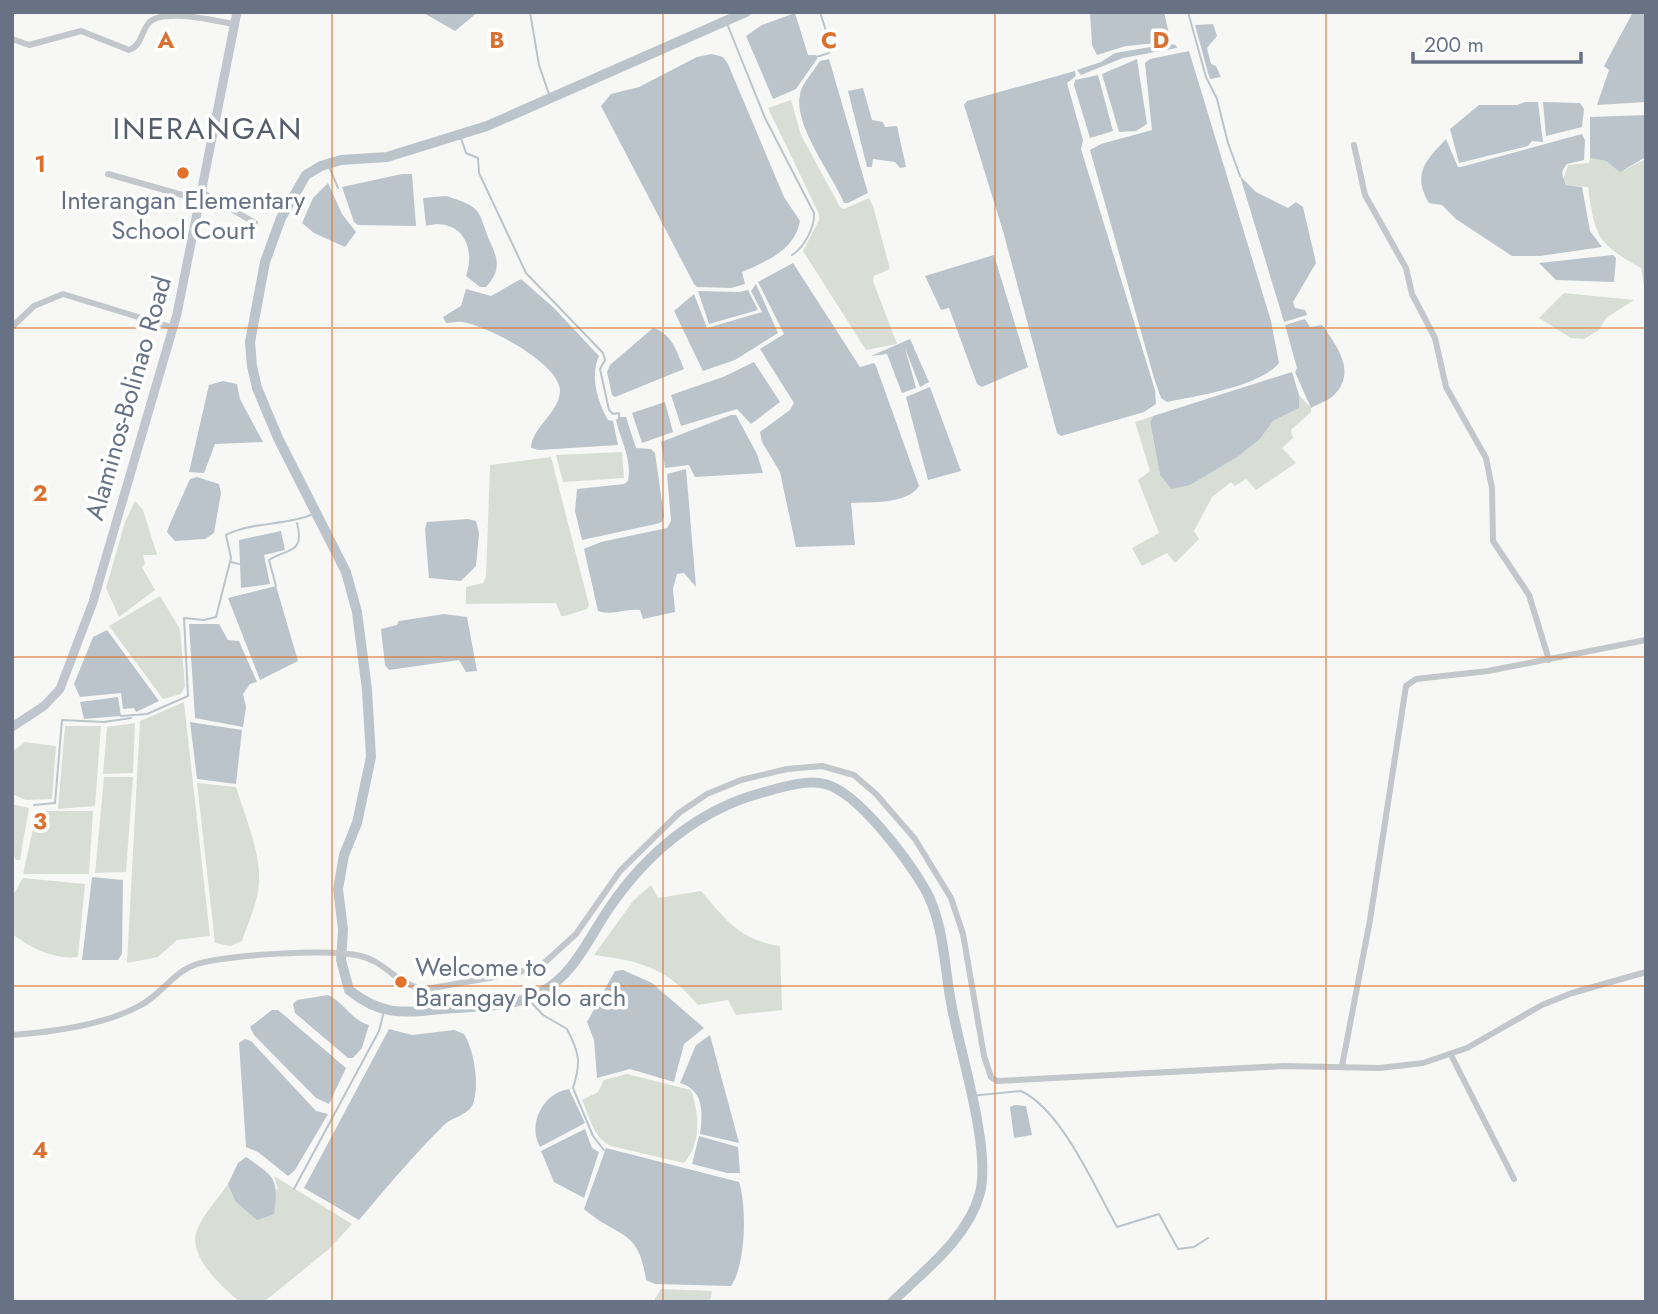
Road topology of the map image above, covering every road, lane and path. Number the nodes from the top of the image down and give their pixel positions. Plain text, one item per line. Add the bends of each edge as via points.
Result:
1 (237, 12) edge
2 (234, 24) junction
3 (12, 39) edge
4 (1354, 145) dead end
5 (108, 174) dead end
6 (201, 196) junction
7 (255, 223) dead end
8 (12, 327) edge
9 (174, 328) junction
10 (1646, 640) edge
11 (1549, 660) junction
12 (12, 727) edge
13 (1646, 972) edge
14 (12, 1035) edge
15 (1451, 1055) junction
16 (1342, 1066) junction
17 (1514, 1180) dead end

1 - 2 main road, Alaminos-Bolinao Road
2 - 3 street via 163,15 149,21 136,47 129,50 81,31 29,45
2 - 6 main road, Alaminos-Bolinao Road
4 - 11 street via 1364,195 1406,268 1412,293 1435,338 1446,387 1486,458 1493,541 1529,596
5 - 6 street
6 - 7 street
6 - 9 main road, Alaminos-Bolinao Road
8 - 9 street via 34,306 63,294
9 - 12 main road, Alaminos-Bolinao Road via 66,678 44,706
10 - 11 street
11 - 16 street via 1416,679 1406,686
13 - 15 street via 1542,1005
14 - 16 street via 127,1011 144,1004 197,964 258,955 361,956 413,987 427,989 517,973 543,964 576,934 620,871 679,813 707,794 741,780 822,766 854,775 876,794 915,839 951,898 963,934 984,1056 997,1081
15 - 16 street via 1402,1066
15 - 17 street

